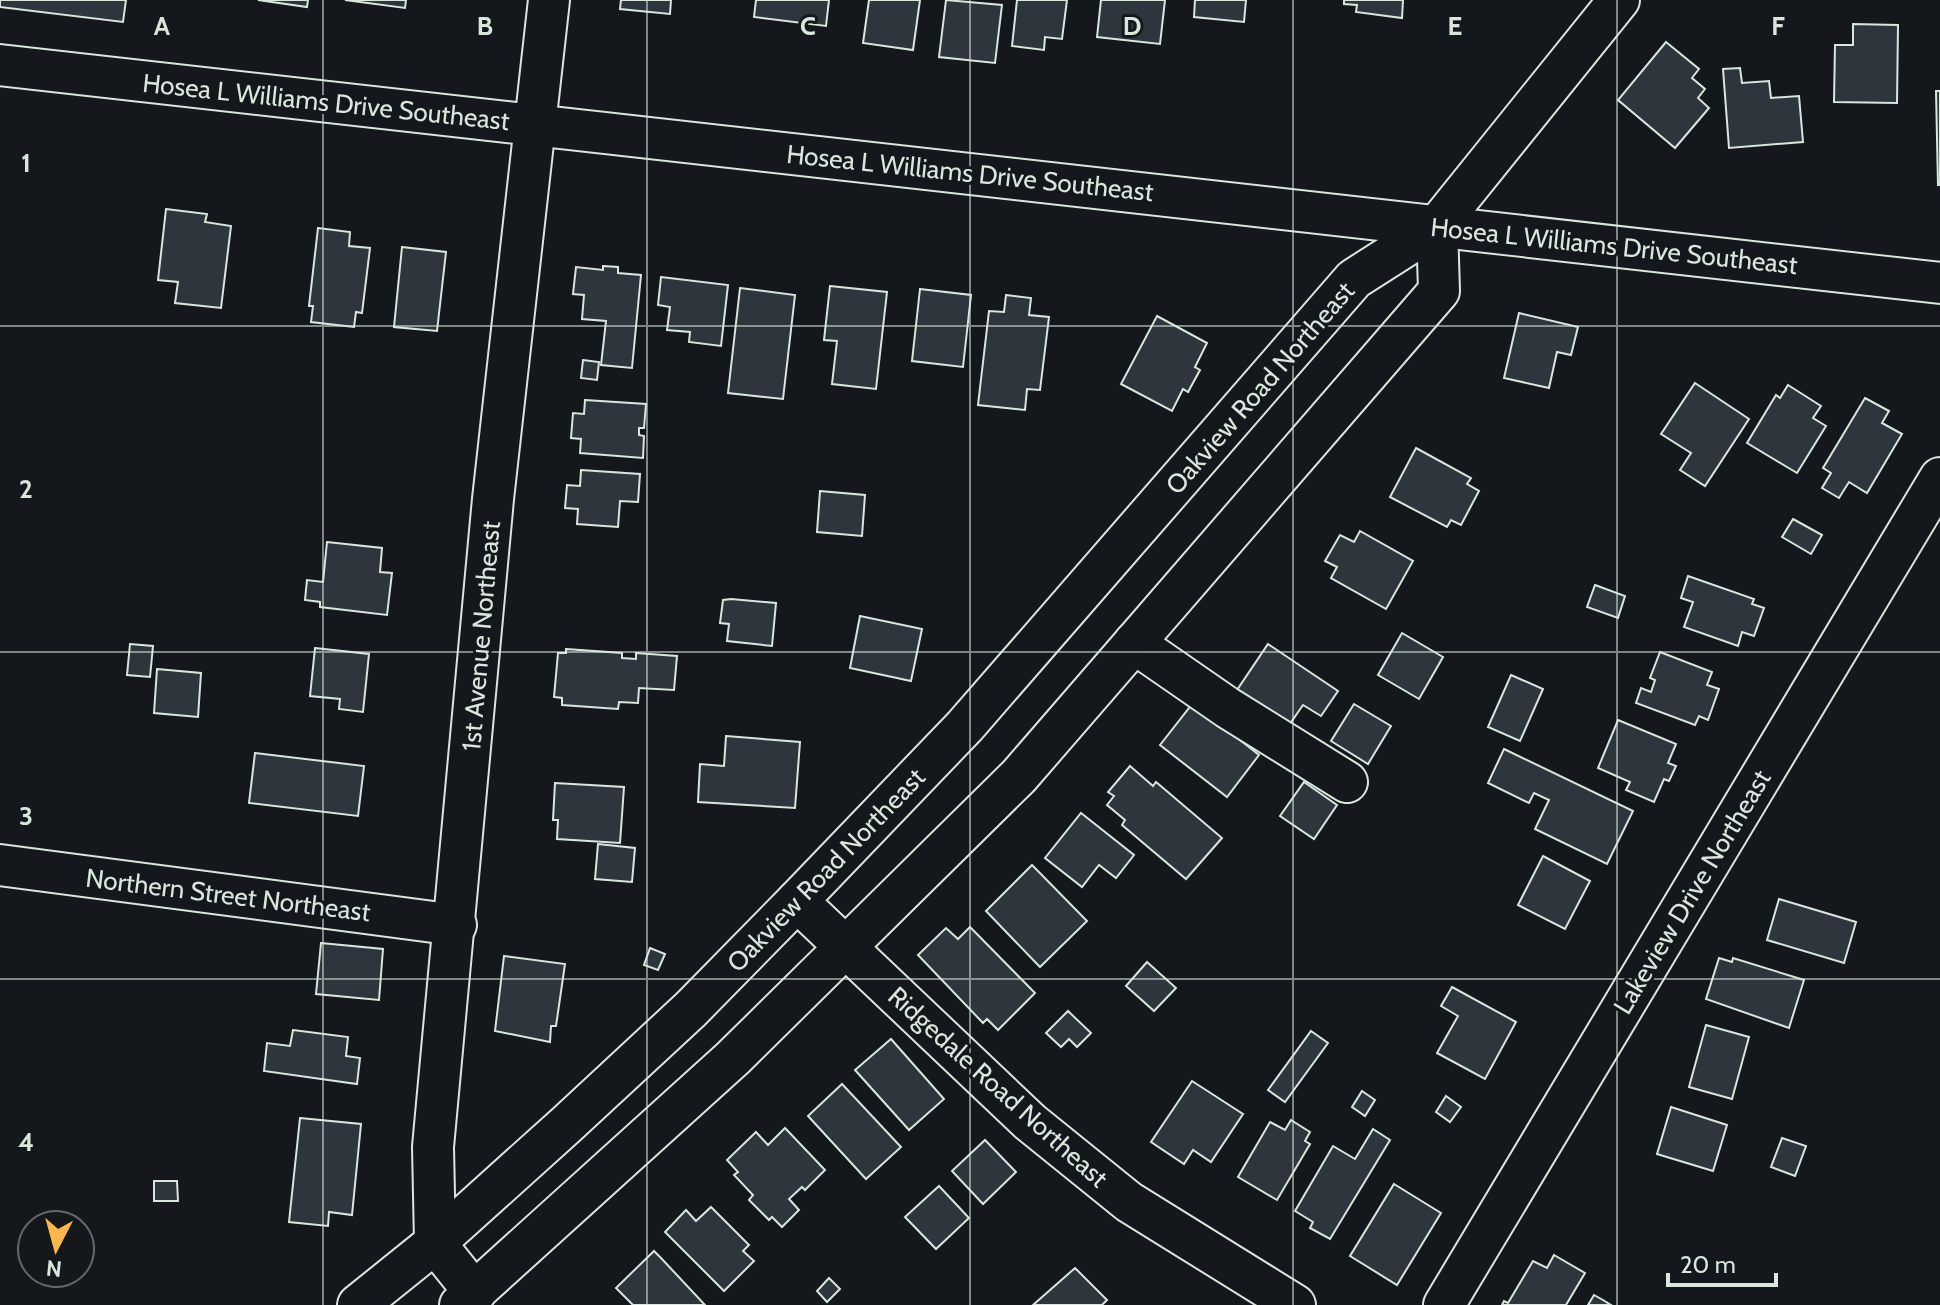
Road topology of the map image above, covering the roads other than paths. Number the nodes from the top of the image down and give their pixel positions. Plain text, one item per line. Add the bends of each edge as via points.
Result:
1 (549, 0) edge
2 (1619, 0) edge
3 (0, 65) edge
4 (536, 125) junction
5 (1437, 226) junction
6 (1940, 283) edge
7 (1940, 478) edge
8 (1134, 643) junction
9 (1347, 782) dead end
10 (0, 865) edge
11 (797, 901) junction
12 (456, 925) junction
13 (846, 948) junction
14 (435, 1243) junction
15 (468, 1299) edge
16 (358, 1305) edge
17 (1295, 1305) edge
18 (1444, 1305) edge

1 - 4 street, 1st Avenue Northeast
2 - 5 street, Oakview Road Northeast
3 - 4 street, Hosea L Williams Drive Southeast
4 - 5 street, Hosea L Williams Drive Southeast
4 - 12 street, 1st Avenue Northeast via 493,499
5 - 6 street, Hosea L Williams Drive Southeast
5 - 8 street via 1439,291
5 - 11 street, Oakview Road Northeast via 1354,279 965,726
7 - 18 street, Lakeview Drive Northeast
8 - 9 street
8 - 13 street via 1019,776
10 - 12 street, Northern Street Northeast
11 - 13 street, Ridgedale Road Northeast
11 - 14 street, Oakview Road Northeast via 669,1030
12 - 14 street, 1st Avenue Northeast via 433,1147
13 - 15 street
13 - 17 street, Ridgedale Road Northeast via 1030,1122 1129,1202
14 - 15 street
14 - 16 street, Oakview Road Northeast

